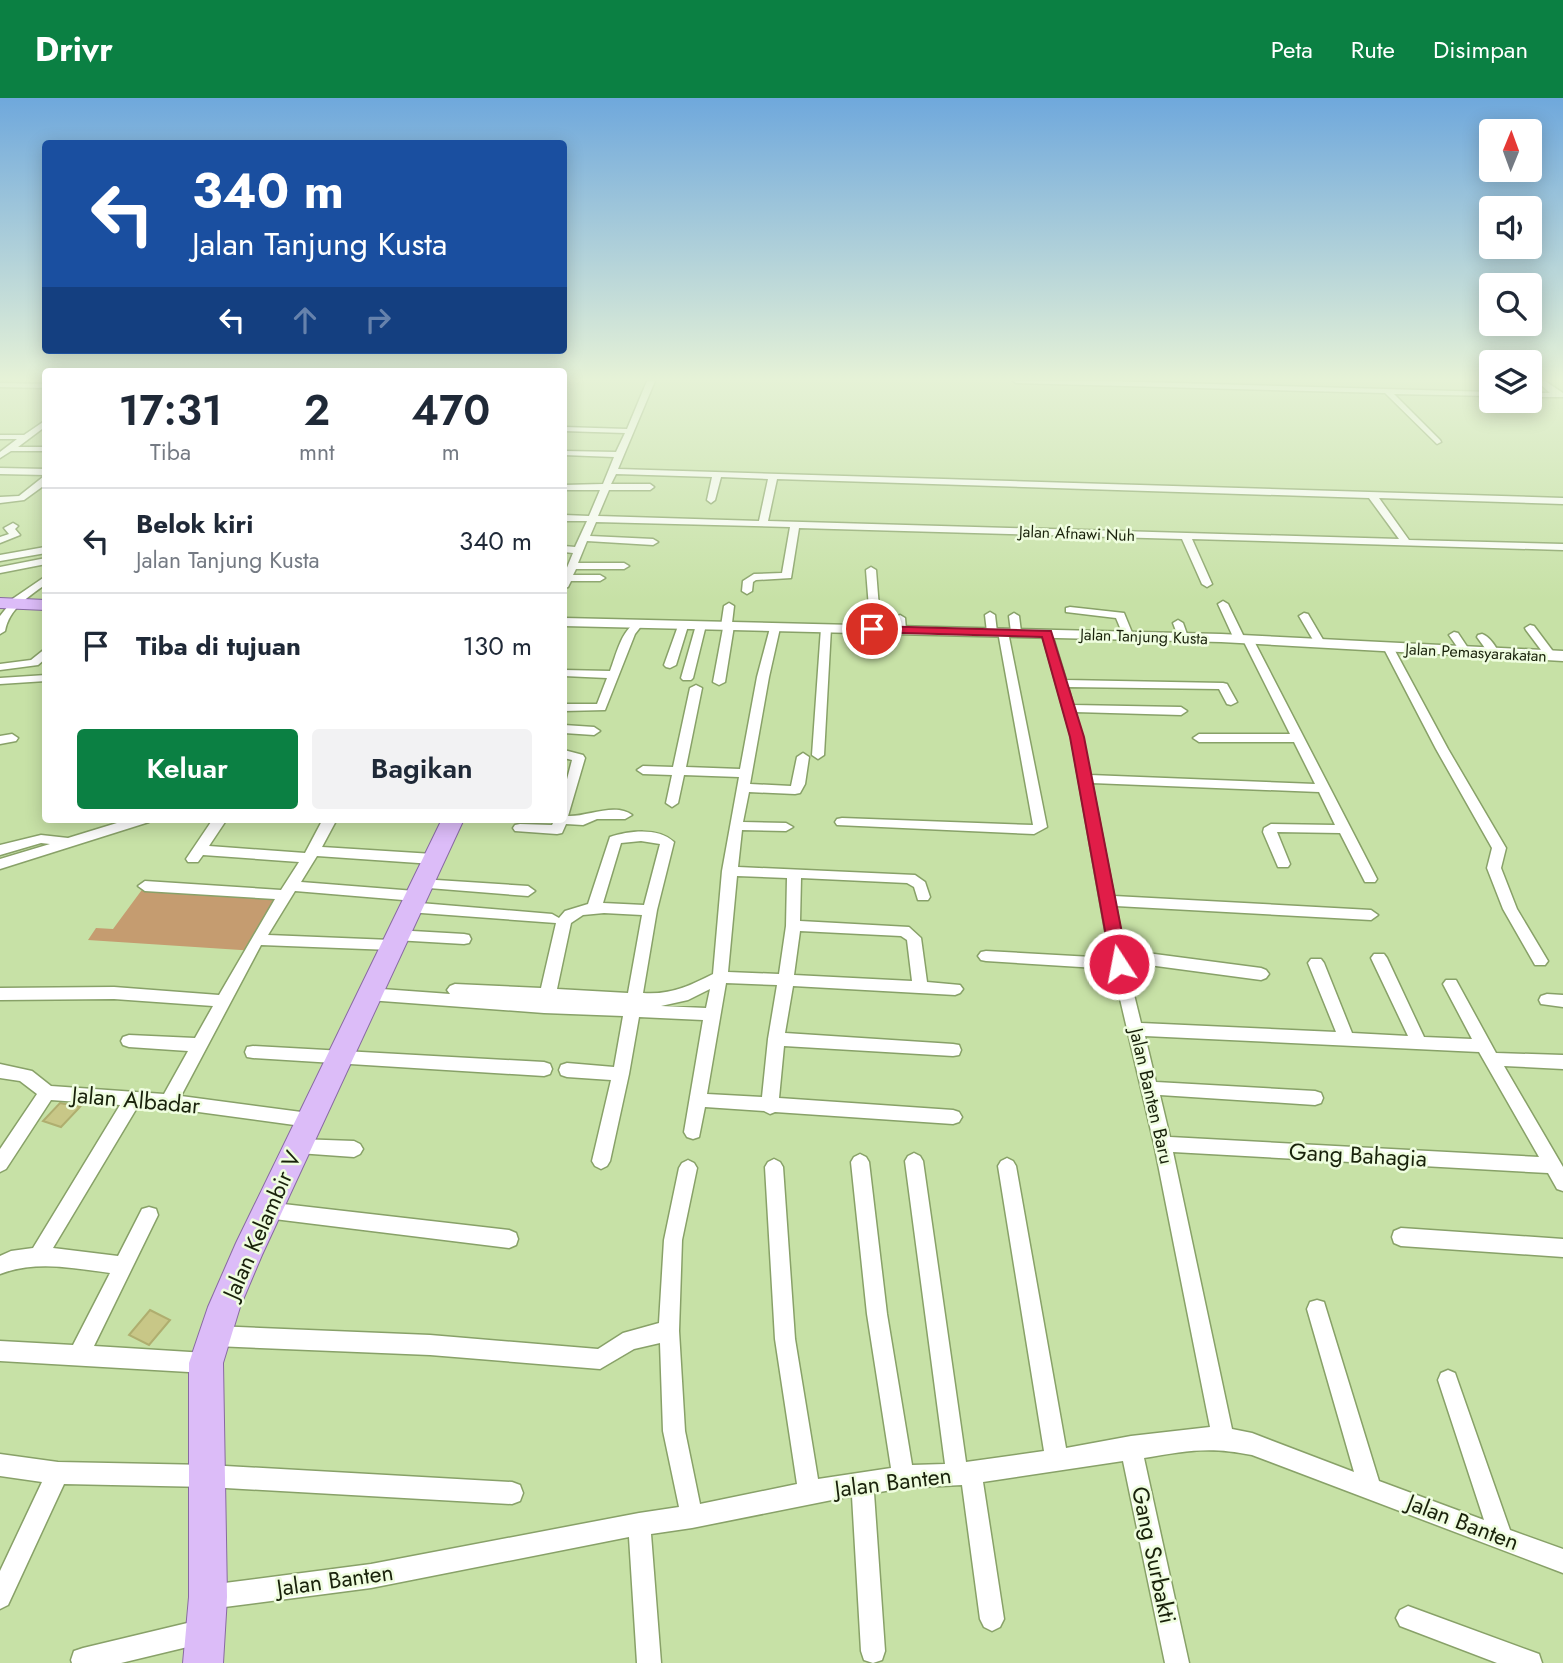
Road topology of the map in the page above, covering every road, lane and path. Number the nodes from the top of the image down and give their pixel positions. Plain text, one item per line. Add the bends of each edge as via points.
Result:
1 (592, 454) edge
2 (619, 455) joint
3 (0, 471) edge
4 (611, 471) junction
5 (42, 472) edge
6 (717, 475) junction
7 (774, 476) junction
8 (42, 482) edge
9 (567, 487) edge
10 (650, 487) dead end
11 (604, 489) junction
12 (1372, 495) junction
13 (711, 499) dead end
14 (0, 500) edge
15 (1563, 501) edge
16 (567, 518) edge
17 (591, 519) junction
18 (763, 522) junction
19 (795, 523) junction
20 (13, 526) dead end
21 (1186, 536) junction
22 (584, 538) junction
23 (0, 541) edge
24 (653, 542) dead end
25 (1406, 542) junction
26 (1563, 547) edge
27 (567, 549) edge
28 (578, 550) junction
29 (42, 551) edge
30 (0, 558) edge
31 (42, 562) edge
32 (572, 566) junction
33 (624, 566) dead end
34 (0, 570) edge
35 (871, 570) dead end
36 (567, 577) edge
37 (600, 578) dead end
38 (42, 582) edge
39 (567, 582) edge
40 (1206, 584) dead end
41 (747, 591) dead end
42 (1223, 604) dead end
43 (42, 605) edge
44 (729, 606) dead end
45 (1070, 610) dead end
46 (5, 614) edge
47 (990, 615) dead end
48 (1014, 616) dead end
49 (1304, 616) dead end
50 (567, 622) edge
51 (637, 625) junction
52 (701, 625) junction
53 (683, 626) junction
54 (728, 626) junction
55 (775, 628) junction
56 (826, 628) junction
57 (1530, 628) dead end
58 (872, 629) junction
59 (1004, 632) junction
60 (1047, 634) junction
61 (1128, 635) junction
62 (1454, 635) dead end
63 (1482, 637) dead end
64 (1244, 639) junction
65 (1320, 643) junction
66 (1388, 648) junction
67 (1465, 651) junction
68 (1494, 653) junction
69 (42, 655) edge
70 (1557, 656) edge
71 (670, 665) dead end
72 (0, 667) edge
73 (567, 673) edge
74 (613, 675) junction
75 (42, 678) edge
76 (687, 678) dead end
77 (0, 681) edge
78 (719, 682) dead end
79 (1061, 683) junction
80 (696, 688) dead end
81 (1231, 702) dead end
82 (567, 708) edge
83 (1070, 708) junction
84 (1181, 711) dead end
85 (567, 729) edge
86 (594, 731) dead end
87 (1199, 738) dead end
88 (1298, 738) junction
89 (567, 755) edge
90 (818, 755) dead end
91 (803, 757) dead end
92 (643, 770) dead end
93 (678, 771) junction
94 (744, 773) junction
95 (1086, 779) junction
96 (743, 788) junction
97 (1323, 788) junction
98 (567, 789) edge
99 (672, 803) dead end
100 (625, 816) dead end
101 (567, 818) edge
102 (842, 822) dead end
103 (130, 823) edge
104 (217, 823) edge
105 (328, 823) edge
106 (451, 823) edge
107 (560, 823) edge
108 (736, 826) junction
109 (786, 827) dead end
110 (520, 828) dead end
111 (1344, 829) junction
112 (66, 842) junction
113 (0, 850) edge
114 (311, 854) junction
115 (0, 864) edge
116 (1283, 864) dead end
117 (729, 871) junction
118 (794, 874) junction
119 (1370, 879) dead end
120 (145, 886) dead end
121 (419, 886) junction
122 (289, 890) junction
123 (528, 891) dead end
124 (923, 897) dead end
125 (1107, 901) junction
126 (594, 909) junction
127 (650, 910) junction
128 (1371, 915) dead end
129 (552, 919) dead end
130 (793, 926) junction
131 (464, 939) dead end
132 (257, 940) junction
133 (393, 940) junction
134 (986, 956) dead end
135 (1379, 958) dead end
136 (1119, 959) junction
137 (1539, 961) dead end
138 (1316, 963) dead end
139 (1261, 974) dead end
140 (720, 977) junction
141 (786, 979) junction
142 (1451, 984) dead end
143 (920, 986) junction
144 (955, 989) dead end
145 (370, 990) junction
146 (0, 994) edge
147 (683, 996) junction
148 (223, 1001) junction
149 (546, 1002) junction
150 (633, 1007) junction
151 (688, 1014) junction
152 (712, 1014) junction
153 (1136, 1029) junction
154 (776, 1039) junction
155 (1347, 1040) junction
156 (129, 1041) dead end
157 (1419, 1043) junction
158 (199, 1045) junction
159 (953, 1050) dead end
160 (253, 1052) dead end
161 (1487, 1052) junction
162 (339, 1057) junction
163 (1563, 1062) edge
164 (544, 1069) dead end
165 (567, 1070) dead end
166 (0, 1071) edge
167 (621, 1074) junction
168 (1149, 1087) junction
169 (47, 1093) junction
170 (133, 1098) junction
171 (1315, 1098) dead end
172 (697, 1100) junction
173 (169, 1101) junction
174 (770, 1107) junction
175 (953, 1117) dead end
176 (693, 1132) dead end
177 (303, 1133) junction
178 (1163, 1144) junction
179 (354, 1149) dead end
180 (3, 1155) edge
181 (601, 1161) dead end
182 (914, 1161) dead end
183 (860, 1162) dead end
184 (1007, 1166) dead end
185 (1553, 1166) junction
186 (774, 1167) dead end
187 (688, 1168) dead end
188 (1563, 1183) edge
189 (266, 1210) junction
190 (149, 1215) dead end
191 (1401, 1237) dead end
192 (509, 1239) dead end
193 (1563, 1248) edge
194 (38, 1257) junction
195 (0, 1265) edge
196 (124, 1266) junction
197 (1317, 1309) dead end
198 (669, 1331) junction
199 (210, 1349) junction
200 (0, 1351) edge
201 (79, 1355) junction
202 (1448, 1380) dead end
203 (1223, 1438) junction
204 (1131, 1447) junction
205 (1057, 1461) junction
206 (0, 1465) edge
207 (58, 1473) junction
208 (964, 1474) junction
209 (208, 1476) junction
210 (903, 1477) junction
211 (862, 1485) junction
212 (1370, 1488) junction
213 (809, 1492) junction
214 (512, 1493) dead end
215 (692, 1517) junction
216 (639, 1524) junction
217 (1501, 1536) junction
218 (1563, 1561) edge
219 (0, 1597) edge
220 (208, 1597) junction
221 (1408, 1618) dead end
222 (992, 1619) dead end
223 (206, 1630) junction
224 (873, 1651) dead end
225 (83, 1660) dead end
226 (204, 1663) edge
227 (649, 1663) edge
228 (1177, 1663) edge
229 (1530, 1663) edge

1 - 2 street
2 - 4 street
3 - 5 street
4 - 6 street
4 - 11 street
6 - 7 street
6 - 13 street
7 - 12 street
7 - 18 street
8 - 14 street via 21,498
9 - 11 street
10 - 11 street
11 - 17 street
12 - 15 street
12 - 25 street
16 - 17 street, Jalan Afnawi Nuh
17 - 18 street, Jalan Afnawi Nuh
17 - 22 street
18 - 19 street, Jalan Afnawi Nuh
19 - 21 street, Jalan Afnawi Nuh
19 - 41 street via 787,576 754,578
20 - 23 street via 9,528 15,535
21 - 25 street, Jalan Afnawi Nuh
21 - 40 street
22 - 24 street
22 - 28 street
25 - 26 street, Jalan Afnawi Nuh
27 - 28 street
28 - 32 street
29 - 30 street
31 - 34 street
32 - 33 street
32 - 36 street
35 - 58 street
37 - 39 street
38 - 46 street
42 - 64 street
43 - 46 main road
44 - 54 street
45 - 61 street via 1120,615
47 - 59 street
48 - 59 street
49 - 65 street
50 - 51 street, Jalan Tanjung Kusta
51 - 53 street, Jalan Tanjung Kusta
51 - 74 street
52 - 53 street, Jalan Tanjung Kusta
52 - 54 street, Jalan Tanjung Kusta
52 - 76 street
53 - 71 street
54 - 55 street, Jalan Tanjung Kusta
54 - 78 street
55 - 56 street, Jalan Tanjung Kusta
55 - 94 street
56 - 58 street, Jalan Tanjung Kusta
56 - 90 street
57 - 70 street
58 - 59 street, Jalan Tanjung Kusta via 901,624
59 - 60 street, Jalan Tanjung Kusta
59 - 102 street via 1040,828
60 - 61 street, Jalan Tanjung Kusta
60 - 79 street, Jalan Banten Baru
61 - 64 street, Jalan Tanjung Kusta via 1180,630
62 - 67 street
63 - 68 street
64 - 65 street, Jalan Tanjung Kusta
64 - 88 street
65 - 66 street, Jalan Tanjung Kusta
66 - 67 street, Jalan Pemasyarakatan
66 - 137 street via 1499,848 1494,868
67 - 68 street, Jalan Pemasyarakatan
68 - 70 street, Jalan Pemasyarakatan
69 - 72 street via 34,663
73 - 74 street
74 - 82 street via 601,708
75 - 77 street
79 - 81 street via 1222,684
79 - 83 street, Jalan Banten Baru
80 - 93 street
83 - 84 street
83 - 95 street, Jalan Banten Baru
85 - 86 street
87 - 88 street
88 - 97 street
89 - 98 street via 579,758
91 - 96 street via 795,790
92 - 93 street
93 - 94 street
93 - 99 street
94 - 96 street
95 - 97 street
95 - 125 street, Jalan Banten Baru
96 - 108 street
97 - 111 street
100 - 101 street via 595,815 583,821
103 - 112 street
104 - 114 street via 196,854
105 - 114 street
106 - 121 main road, Jalan Kelambir V
107 - 110 street via 557,830
108 - 109 street
108 - 117 street
111 - 116 street via 1271,828
111 - 119 street
112 - 113 street via 50,838
112 - 115 street
114 - 121 street
114 - 122 street
117 - 118 street
117 - 140 street
118 - 124 street via 910,878 920,885
118 - 130 street
120 - 122 street
121 - 122 street
121 - 123 street
121 - 129 street
121 - 133 main road, Jalan Kelambir V
122 - 132 street
125 - 128 street
125 - 136 street, Jalan Banten Baru
126 - 127 street
126 - 127 street via 612,842 628,837 667,842
126 - 149 street via 577,910 564,920
127 - 150 street
130 - 141 street
130 - 143 street via 904,931 914,938 917,948
131 - 133 street
132 - 133 street
132 - 148 street
133 - 145 main road, Jalan Kelambir V
134 - 136 street
135 - 157 street
136 - 139 street
136 - 153 street, Jalan Banten Baru
138 - 155 street
140 - 141 street
140 - 147 street
140 - 152 street
141 - 143 street
141 - 154 street
142 - 161 street
143 - 144 street
145 - 149 street
145 - 162 main road, Jalan Kelambir V
146 - 148 street via 114,993
147 - 150 street
147 - 151 street
148 - 158 street
149 - 150 street
150 - 151 street
150 - 167 street
151 - 152 street
152 - 172 street
153 - 155 street
153 - 168 street, Jalan Banten Baru
154 - 159 street
154 - 174 street
155 - 157 street
156 - 158 street
157 - 161 street
158 - 173 street
160 - 162 street
161 - 163 street
161 - 185 street
162 - 164 street
162 - 177 main road, Jalan Kelambir V
165 - 167 street
166 - 169 street via 33,1078
167 - 181 street
168 - 171 street
168 - 178 street, Jalan Banten Baru
169 - 170 street, Jalan Albadar
169 - 180 street, Jalan Albadar
170 - 173 street, Jalan Albadar
170 - 194 street
172 - 174 street
172 - 176 street
173 - 177 street, Jalan Albadar
174 - 175 street
177 - 179 street, Jalan Albadar
177 - 189 main road, Jalan Kelambir V
178 - 185 street, Gang Bahagia
178 - 203 street, Jalan Banten Baru
182 - 208 street
183 - 210 street via 877,1314
184 - 205 street
185 - 188 street
186 - 213 street via 785,1339
187 - 198 street via 673,1240
189 - 192 street
189 - 199 main road, Jalan Kelambir V
190 - 196 street
191 - 193 street
194 - 195 street via 13,1258
194 - 196 street
196 - 201 street
197 - 212 street
198 - 199 street via 630,1340 600,1359 429,1345
198 - 215 street via 674,1431
199 - 201 street
199 - 209 main road, Jalan Kelambir V
200 - 201 street
202 - 217 street
203 - 204 street, Jalan Banten
203 - 212 street, Jalan Banten via 1252,1444
204 - 205 street, Jalan Banten
204 - 228 street, Gang Surbakti
205 - 208 street, Jalan Banten
206 - 207 street
207 - 209 street
207 - 219 street
208 - 210 street, Jalan Banten
208 - 222 street
209 - 214 street
209 - 220 main road, Jalan Kelambir V
210 - 211 street, Jalan Banten
211 - 213 street, Jalan Banten
211 - 224 street
212 - 217 street, Jalan Banten
213 - 215 street, Jalan Banten
215 - 216 street, Jalan Banten
216 - 220 street, Jalan Banten via 371,1576
216 - 227 street
217 - 218 street, Jalan Banten
220 - 223 main road, Jalan Kelambir V
221 - 229 street
223 - 225 street
223 - 226 main road, Jalan Kelambir V

